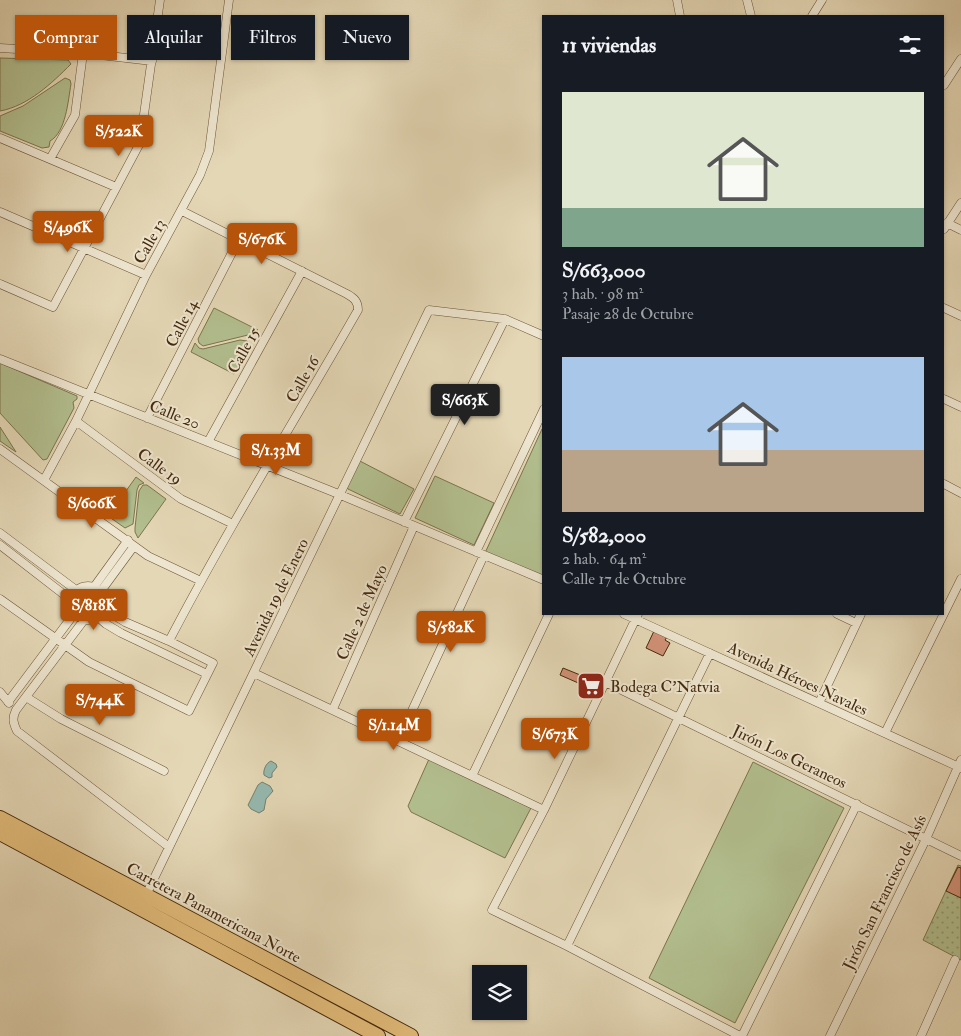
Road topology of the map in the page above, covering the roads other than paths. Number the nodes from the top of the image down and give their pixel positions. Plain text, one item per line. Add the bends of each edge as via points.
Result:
1 (160, 0) edge
2 (230, 0) edge
3 (677, 0) edge
4 (822, 0) edge
5 (748, 1) edge
6 (680, 15) edge
7 (751, 15) edge
8 (813, 15) edge
9 (0, 48) edge
10 (15, 49) edge
11 (117, 57) edge
12 (961, 58) edge
13 (82, 60) edge
14 (152, 61) junction
15 (944, 85) edge
16 (0, 138) edge
17 (50, 159) junction
18 (116, 187) junction
19 (961, 202) edge
20 (182, 211) junction
21 (0, 212) edge
22 (945, 226) edge
23 (961, 230) edge
24 (238, 241) junction
25 (83, 248) junction
26 (302, 271) junction
27 (146, 274) junction
28 (0, 284) edge
29 (944, 308) edge
30 (961, 316) edge
31 (505, 319) junction
32 (542, 335) edge
33 (0, 359) edge
34 (88, 394) junction
35 (944, 399) edge
36 (961, 407) edge
37 (147, 418) junction
38 (541, 419) edge
39 (76, 422) junction
40 (208, 442) junction
41 (0, 449) edge
42 (268, 466) junction
43 (44, 480) junction
44 (944, 484) edge
45 (961, 493) edge
46 (340, 496) junction
47 (404, 522) junction
48 (233, 524) junction
49 (414, 526) junction
50 (0, 533) edge
51 (128, 540) junction
52 (0, 546) edge
53 (134, 546) junction
54 (480, 554) junction
55 (542, 579) edge
56 (961, 579) edge
57 (201, 581) junction
58 (97, 589) junction
59 (76, 590) junction
60 (0, 599) edge
61 (71, 600) junction
62 (104, 609) junction
63 (944, 613) edge
64 (74, 614) junction
65 (549, 615) edge
66 (839, 615) edge
67 (860, 615) edge
68 (943, 615) edge
69 (637, 616) edge
70 (98, 617) junction
71 (84, 620) junction
72 (856, 623) junction
73 (55, 639) junction
74 (170, 641) junction
75 (66, 646) junction
76 (710, 653) junction
77 (254, 673) junction
78 (207, 674) junction
79 (606, 682) junction
80 (0, 692) edge
81 (26, 697) junction
82 (8, 702) junction
83 (819, 703) junction
84 (16, 710) junction
85 (333, 710) junction
86 (679, 717) junction
87 (885, 733) junction
88 (398, 741) junction
89 (960, 765) edge
90 (164, 771) dead end
91 (472, 776) junction
92 (857, 804) junction
93 (544, 810) junction
94 (0, 818) edge
95 (0, 833) edge
96 (926, 839) junction
97 (170, 846) junction
98 (961, 856) edge
99 (146, 895) junction
100 (567, 946) junction
101 (955, 960) dead end
102 (378, 1036) edge
103 (411, 1036) edge
104 (741, 1036) edge
105 (830, 1036) edge
106 (922, 1036) edge

1 - 14 street
2 - 20 street, Calle 13 via 210,151
3 - 6 street
4 - 8 street
5 - 7 street
9 - 10 street
11 - 14 street
12 - 15 street
13 - 17 street via 75,115
14 - 18 street via 142,137
16 - 17 street
17 - 18 street
18 - 25 street
19 - 22 street
20 - 24 street, Calle 16
20 - 27 street, Calle 13
21 - 25 street
22 - 23 street
24 - 26 street, Calle 16
24 - 37 street, Calle 14
25 - 27 street
25 - 28 street via 53,307
26 - 40 street, Calle 15
26 - 42 street, Calle 16 via 355,299 358,310
27 - 34 street, Calle 13
29 - 30 street
31 - 32 street
31 - 46 street, Avenida 19 de Enero via 429,310
31 - 47 street
33 - 34 street, Calle 20
34 - 37 street, Calle 20
34 - 39 street, Calle 13
35 - 36 street
37 - 40 street, Calle 20
38 - 54 street
39 - 43 street, Calle 13
39 - 48 street, Calle 19 via 181,499
40 - 42 street, Calle 20
41 - 43 street
42 - 46 street, Calle 20
42 - 48 street, Calle 16
43 - 51 street
44 - 45 street
46 - 47 street
46 - 77 street, Avenida 19 de Enero
47 - 49 street
48 - 57 street, Calle 16
49 - 54 street
49 - 85 street, Calle 2 de Mayo
50 - 59 street
51 - 53 street
51 - 58 street
52 - 61 street
53 - 57 street
53 - 58 street
54 - 55 street
54 - 88 street
56 - 63 street
57 - 74 street, Calle 16
58 - 59 street via 85,586
58 - 62 street via 105,600
59 - 61 street
60 - 73 street
61 - 64 street
62 - 70 street
62 - 74 street via 125,622
64 - 71 street
64 - 73 street
65 - 91 street
66 - 72 street
67 - 72 street
68 - 87 street
69 - 76 street, Avenida Héroes Navales
69 - 79 street
70 - 71 street
70 - 78 street via 121,633
71 - 75 street
72 - 83 street
73 - 75 street
73 - 82 street
74 - 78 street via 214,663
75 - 78 street via 98,667 189,710
75 - 81 street
76 - 83 street, Avenida Héroes Navales
76 - 86 street
77 - 85 street
77 - 97 street, Avenida 19 de Enero
79 - 86 street, Jirón Los Geraneos
79 - 93 street
80 - 82 street
81 - 84 street
81 - 90 street via 67,722
82 - 84 street
83 - 87 street, Avenida Héroes Navales
84 - 97 street via 13,716 17,731
85 - 88 street
86 - 92 street, Jirón Los Geraneos
86 - 100 street
87 - 89 street, Avenida Héroes Navales
88 - 91 street
89 - 96 street, Jirón San Francisco de Asís
91 - 93 street
92 - 96 street, Jirón Los Geraneos
92 - 104 street
93 - 100 street via 492,910
94 - 99 highway, Carretera Panamericana Norte
95 - 102 highway, Carretera Panamericana Norte
96 - 98 street, Jirón Los Geraneos
96 - 105 street, Jirón San Francisco de Asís
97 - 99 street, Avenida 19 de Enero
99 - 103 highway, Carretera Panamericana Norte
100 - 104 street
101 - 106 street

